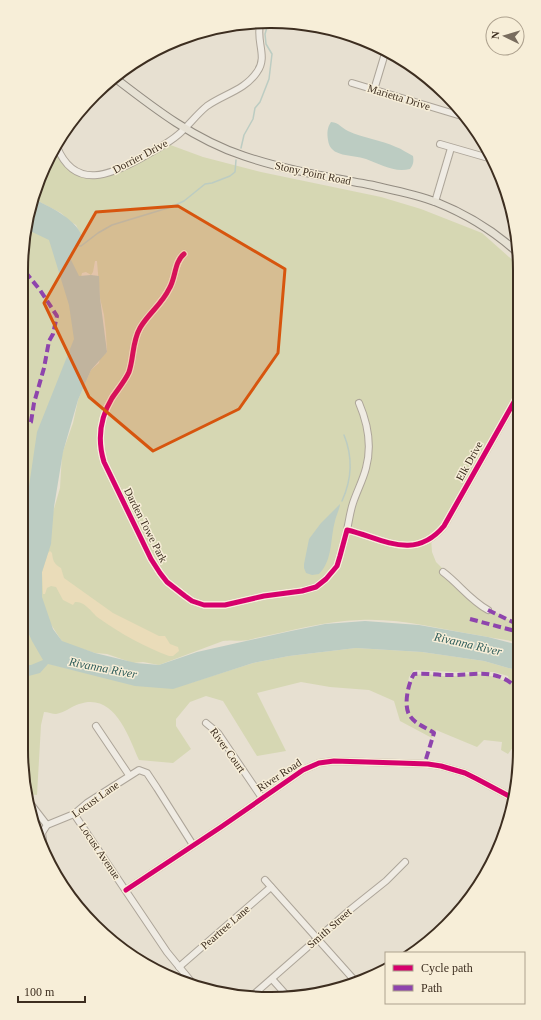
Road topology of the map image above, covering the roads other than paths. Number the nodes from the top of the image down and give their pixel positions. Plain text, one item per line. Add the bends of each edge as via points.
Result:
1 (259, 29) edge
2 (384, 56) edge
3 (119, 81) edge
4 (352, 83) dead end
5 (374, 90) junction
6 (456, 114) edge
7 (185, 128) junction
8 (440, 144) dead end
9 (451, 148) junction
10 (59, 151) edge
11 (485, 157) edge
12 (434, 202) junction
13 (512, 247) edge
14 (184, 254) dead end
15 (359, 403) dead end
16 (513, 404) edge
17 (347, 530) junction
18 (443, 572) dead end
19 (488, 610) dead end
20 (206, 723) dead end
21 (96, 726) dead end
22 (129, 776) junction
23 (508, 796) edge
24 (262, 798) junction
25 (36, 810) edge
26 (74, 814) junction
27 (47, 825) junction
28 (43, 832) edge
29 (193, 845) junction
30 (405, 862) dead end
31 (265, 880) dead end
32 (271, 886) junction
33 (126, 890) junction
34 (316, 939) junction
35 (179, 967) junction
36 (187, 977) edge
37 (352, 978) edge
38 (272, 979) junction
39 (258, 991) edge
40 (283, 991) edge

1 - 7 street, Dorrier Drive via 263,57 258,71 242,87 204,109
2 - 5 street
3 - 7 main road, Stony Point Road
4 - 5 street, Marietta Drive
5 - 6 street, Marietta Drive
7 - 10 street, Dorrier Drive via 139,160 102,175 88,176 76,172 67,164
7 - 12 main road, Stony Point Road via 231,152 262,162 399,191
8 - 9 street
9 - 11 street
9 - 12 street
12 - 13 main road, Stony Point Road via 482,225
14 - 17 street, Darden Towe Park via 178,260 169,290 136,334 128,372 108,405 100,434 104,462 155,567 174,588 192,601 204,605 225,605 302,591 321,584 332,574 339,561
15 - 17 street, Darden Towe Park via 368,433 368,459 352,505
16 - 17 street, Elk Drive via 444,526 435,535 420,543 401,546
18 - 19 street via 469,597
20 - 24 street, River Court via 218,733
21 - 22 street
22 - 26 street, Locust Lane
22 - 29 street, Locust Lane via 136,771 142,770 146,773
23 - 24 street, River Road via 465,773 442,766 326,761 303,770
24 - 29 street, River Road
25 - 27 street
26 - 27 street, Locust Lane
26 - 33 street, Locust Avenue
27 - 28 street
29 - 33 street, River Road
30 - 34 street, Smith Street
31 - 32 street
32 - 34 street
32 - 35 street, Peartree Lane
33 - 35 street, Locust Avenue
34 - 37 street
34 - 38 street, Smith Street
35 - 36 street, Locust Avenue
38 - 39 street, Smith Street
38 - 40 street

